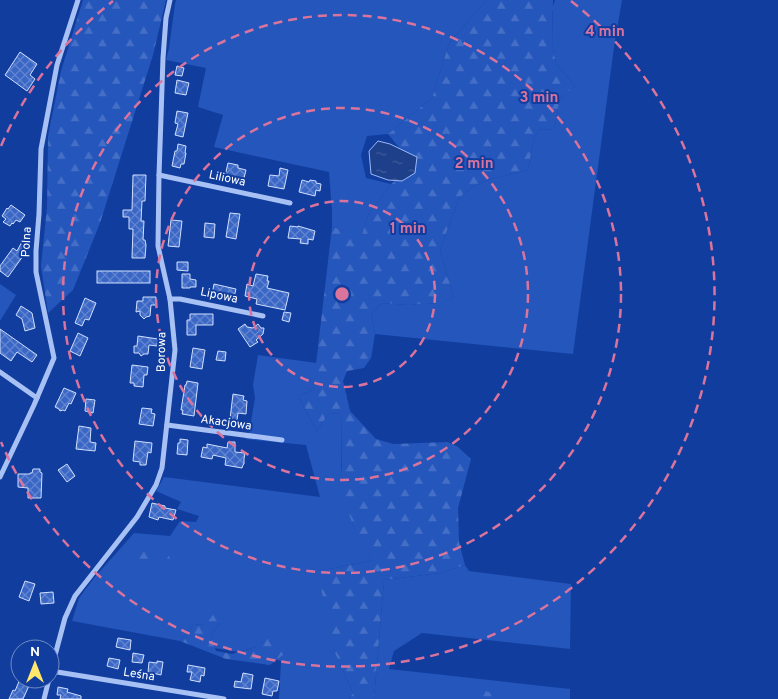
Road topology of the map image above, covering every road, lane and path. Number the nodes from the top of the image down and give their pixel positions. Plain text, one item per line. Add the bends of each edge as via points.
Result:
1 (78, 0) edge
2 (170, 0) edge
3 (158, 175) junction
4 (290, 203) dead end
5 (170, 299) junction
6 (263, 316) dead end
7 (0, 372) edge
8 (36, 398) junction
9 (167, 425) junction
10 (282, 440) dead end
11 (0, 477) edge
12 (59, 639) edge
13 (60, 674) edge
14 (224, 699) edge

1 - 8 street, Polna via 57,65 41,149 36,272 54,358
2 - 3 street, Borowa via 164,40
3 - 4 street, Liliowa
3 - 5 street, Borowa via 158,246
5 - 6 street, Lipowa via 180,298
5 - 9 street, Borowa via 174,350
7 - 8 street
8 - 11 street, Polna
9 - 10 street, Akacjowa
9 - 12 street, Borowa via 160,477 137,516 75,596
13 - 14 street, Leśna

